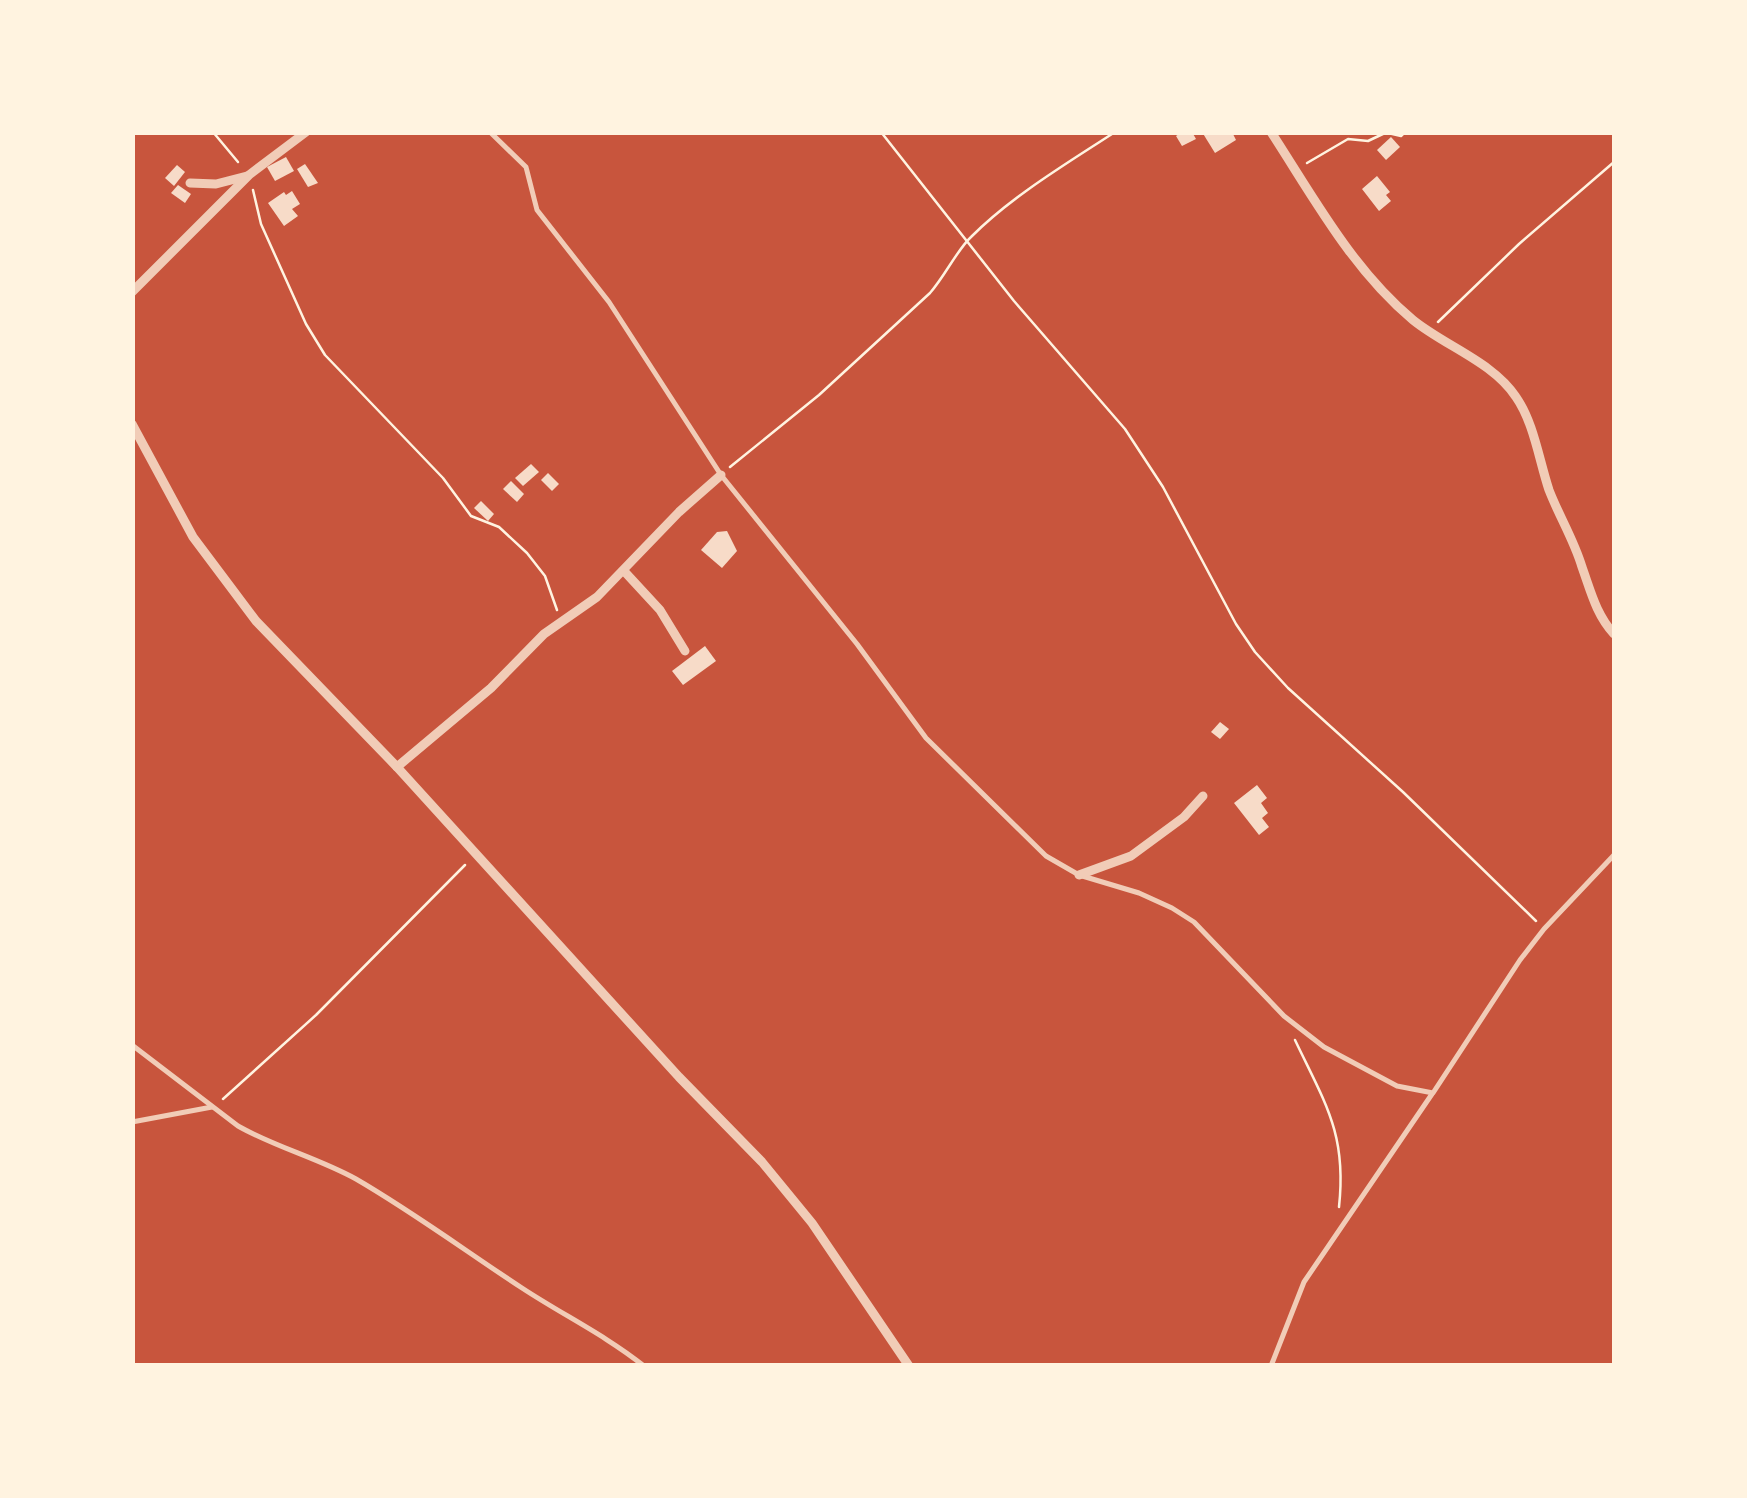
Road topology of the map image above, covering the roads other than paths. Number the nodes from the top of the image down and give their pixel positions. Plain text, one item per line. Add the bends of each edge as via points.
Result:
1 (306, 132) edge
2 (490, 132) edge
3 (1271, 132) edge
4 (249, 176) junction
5 (190, 183) dead end
6 (132, 292) edge
7 (132, 424) edge
8 (721, 474) junction
9 (624, 571) junction
10 (1614, 634) edge
11 (684, 651) dead end
12 (397, 767) junction
13 (1204, 796) dead end
14 (1614, 855) edge
15 (1079, 874) junction
16 (132, 1045) edge
17 (1432, 1093) junction
18 (212, 1107) junction
19 (132, 1122) edge
20 (644, 1366) edge
21 (909, 1366) edge
22 (1271, 1366) edge

1 - 4 street
2 - 8 lane via 526,166 537,210 609,302
3 - 10 street via 1342,243 1388,297 1518,398 1590,595
4 - 5 street
4 - 6 street
7 - 12 street via 218,573
8 - 9 street
8 - 15 lane via 926,738 1046,856
9 - 11 street via 660,610
9 - 12 street
12 - 21 street via 762,1162
13 - 15 street via 1131,856
14 - 17 lane via 1544,929
15 - 17 lane via 1139,893 1194,922 1284,1016 1324,1047 1397,1086
16 - 18 lane
17 - 22 lane via 1304,1282
18 - 19 lane
18 - 20 lane via 256,1136 357,1180

